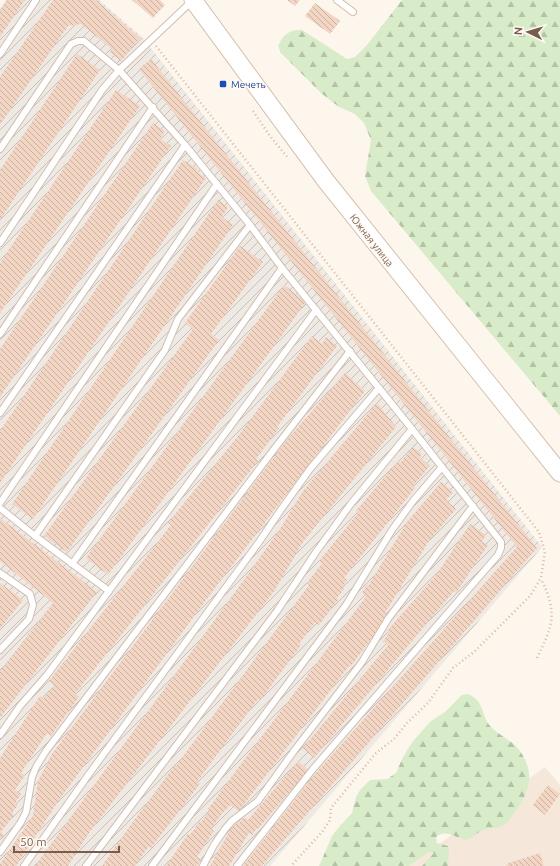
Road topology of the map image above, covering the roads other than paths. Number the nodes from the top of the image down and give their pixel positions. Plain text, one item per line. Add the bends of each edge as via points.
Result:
1 (36, 0) edge
2 (193, 0) edge
3 (338, 0) edge
4 (353, 12) dead end
5 (0, 54) edge
6 (120, 70) junction
7 (153, 108) junction
8 (185, 145) junction
9 (0, 149) edge
10 (217, 184) junction
11 (250, 225) junction
12 (0, 243) edge
13 (282, 268) junction
14 (316, 310) junction
15 (0, 334) edge
16 (350, 351) junction
17 (379, 388) junction
18 (0, 413) edge
19 (412, 429) junction
20 (442, 467) junction
21 (560, 473) edge
22 (0, 504) edge
23 (473, 506) junction
24 (0, 508) edge
25 (35, 536) junction
26 (72, 564) junction
27 (0, 573) edge
28 (108, 591) junction
29 (0, 650) edge
30 (0, 735) edge
31 (0, 852) edge
32 (24, 866) edge
33 (86, 866) edge
34 (152, 866) edge
35 (203, 866) edge
36 (237, 866) edge

1 - 5 lane
2 - 6 lane
2 - 21 main road, Южная улица via 330,188
3 - 4 lane
6 - 7 lane
6 - 9 lane via 84,41 71,44
6 - 12 lane via 102,90
7 - 8 lane
7 - 15 lane
8 - 10 lane
8 - 18 lane
10 - 11 lane
10 - 22 lane
11 - 13 lane
11 - 25 lane via 178,319 165,350
13 - 14 lane
13 - 26 lane
14 - 16 lane
14 - 28 lane
16 - 17 lane
16 - 31 lane via 46,751 32,777 26,812
17 - 19 lane
17 - 32 lane via 310,469
19 - 20 lane
19 - 33 lane via 350,505 277,611
20 - 23 lane
20 - 34 lane via 392,530 346,605
23 - 35 lane via 388,619 362,662 258,801 225,828
23 - 36 lane via 501,542 498,555 313,769
24 - 25 lane
25 - 26 lane
26 - 28 lane
27 - 29 lane via 30,594 33,605 29,619
28 - 30 lane

